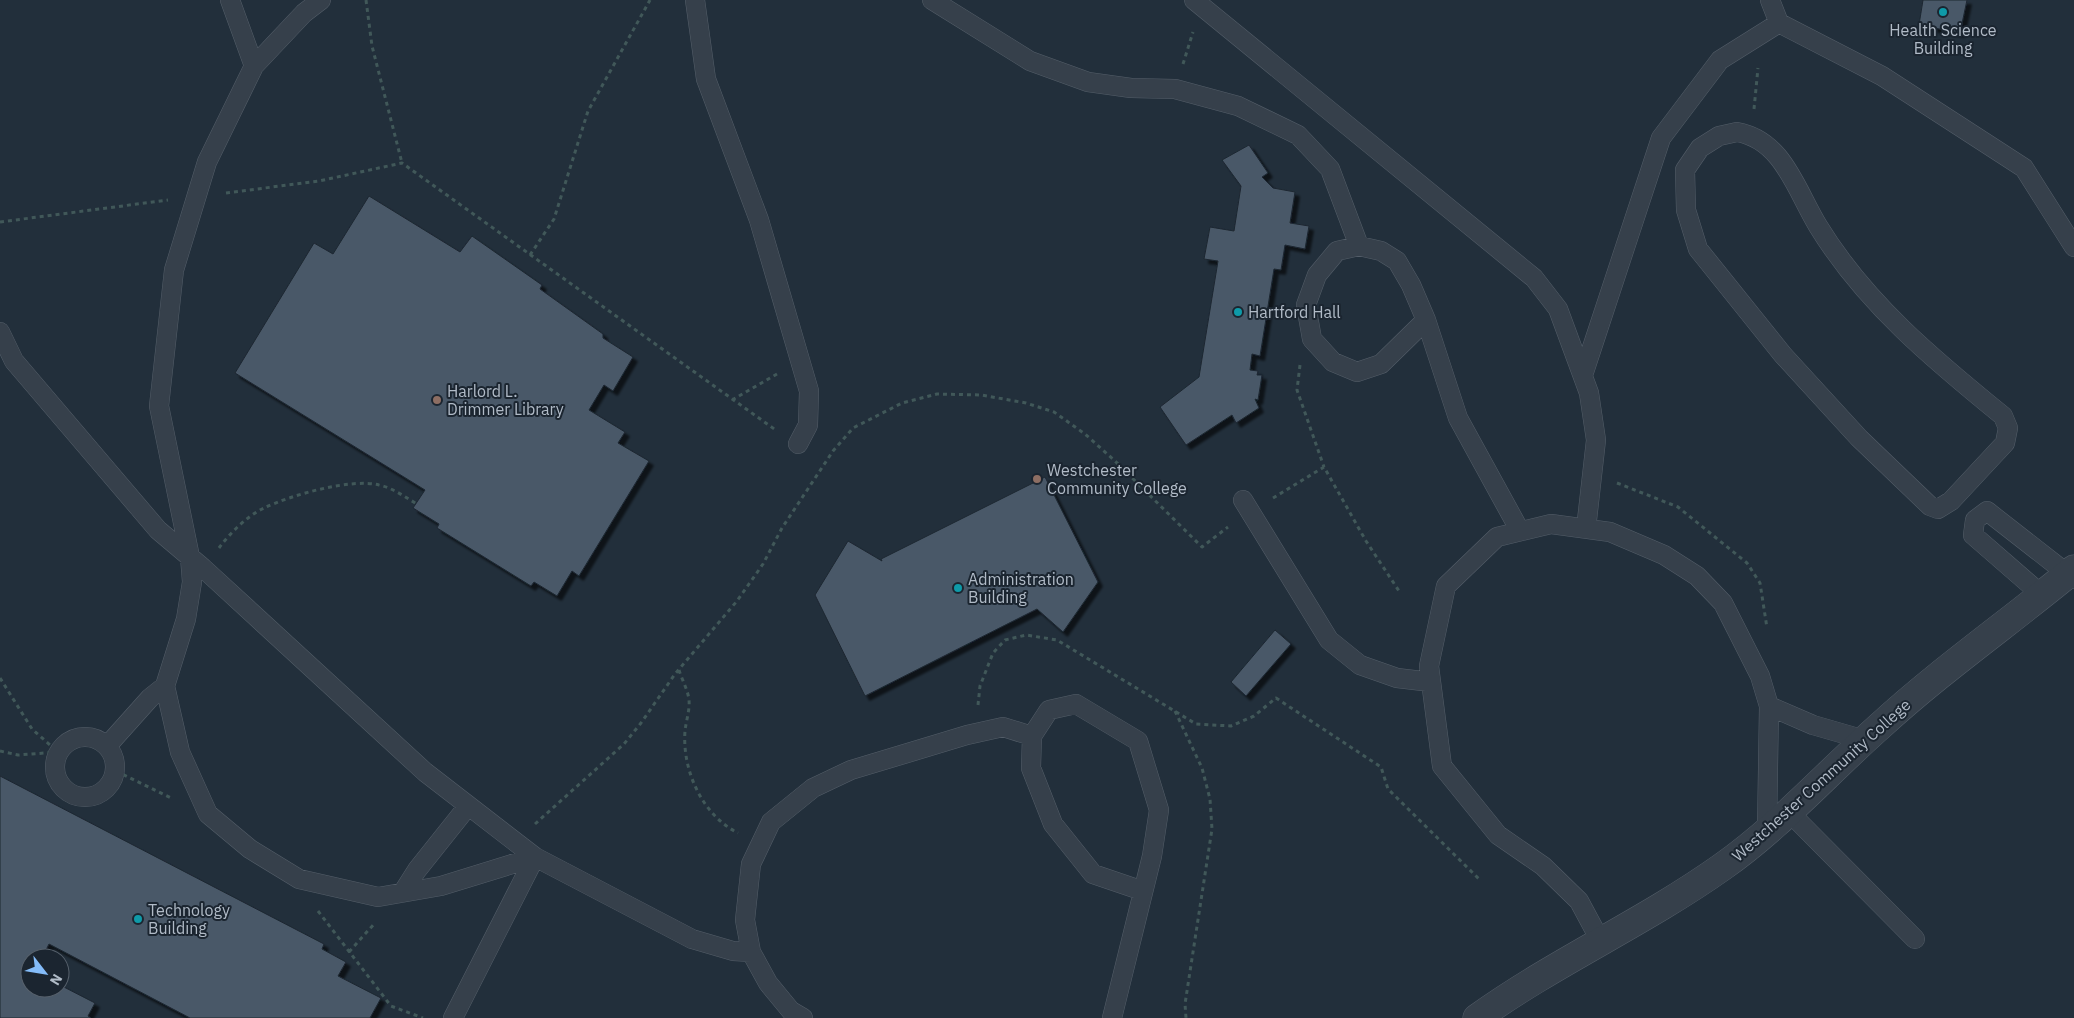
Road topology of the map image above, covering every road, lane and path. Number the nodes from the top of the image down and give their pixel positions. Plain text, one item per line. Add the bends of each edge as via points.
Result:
1 (230, 0) edge
2 (321, 0) edge
3 (366, 0) edge
4 (650, 0) edge
5 (695, 0) edge
6 (932, 0) edge
7 (1770, 0) edge
8 (1197, 3) edge
9 (1779, 23) junction
10 (1761, 34) junction
11 (254, 66) junction
12 (1175, 89) junction
13 (1751, 134) junction
14 (402, 163) junction
15 (196, 197) junction
16 (0, 222) edge
17 (1359, 246) junction
18 (2074, 247) edge
19 (530, 255) junction
20 (1426, 320) junction
21 (0, 332) edge
22 (1312, 339) junction
23 (802, 361) junction
24 (1583, 375) junction
25 (732, 400) junction
26 (798, 444) junction
27 (826, 462) junction
28 (1324, 467) junction
29 (1951, 501) junction
30 (417, 504) dead end
31 (1246, 506) junction
32 (1975, 520) junction
33 (1586, 529) junction
34 (1520, 531) junction
35 (197, 563) junction
36 (2072, 574) edge
37 (1399, 591) dead end
38 (2042, 595) junction
39 (679, 670) junction
40 (0, 678) edge
41 (1430, 682) junction
42 (165, 686) junction
43 (1769, 706) junction
44 (977, 710) dead end
45 (1174, 710) junction
46 (1032, 736) junction
47 (1865, 740) junction
48 (107, 746) junction
49 (0, 751) edge
50 (58, 752) junction
51 (115, 770) junction
52 (468, 806) junction
53 (1789, 812) junction
54 (208, 814) junction
55 (1767, 830) junction
56 (747, 838) dead end
57 (516, 841) junction
58 (535, 857) junction
59 (299, 879) junction
60 (1480, 880) dead end
61 (1143, 891) junction
62 (403, 892) junction
63 (1915, 939) dead end
64 (1601, 942) junction
65 (751, 952) junction
66 (423, 1018) edge
67 (454, 1018) edge
68 (803, 1018) edge
69 (1112, 1018) edge
70 (1186, 1018) edge
71 (1477, 1018) edge

1 - 11 lane
2 - 11 lane via 304,13
3 - 14 path via 372,46
4 - 19 path via 588,111 554,218
5 - 23 lane via 706,79 759,220
6 - 12 lane via 1030,61 1088,82 1131,88
7 - 9 lane
8 - 12 path
8 - 24 lane via 1534,278 1558,309
9 - 10 lane
9 - 18 lane via 1882,76 2024,168
10 - 13 path
10 - 24 lane via 1720,60 1661,138
11 - 15 lane via 206,162
12 - 17 lane via 1238,106 1298,135 1330,169
13 - 29 lane via 1773,148 1818,226 1852,276 1936,362 2003,416 2008,428 2005,443
13 - 29 lane via 1737,132 1719,136 1700,148 1685,170 1686,210 1698,249 1783,355 1859,438 1930,506 1938,508
14 - 15 path via 319,181
14 - 19 path
15 - 16 path
15 - 35 lane via 174,270 159,406
17 - 20 lane via 1381,251 1397,262 1412,285
17 - 22 lane via 1337,251 1317,276 1306,305
19 - 25 path
20 - 22 lane via 1381,364 1357,372 1333,362
20 - 34 lane via 1458,418
21 - 35 lane via 14,361 158,530
22 - 28 path via 1300,365 1297,390
23 - 25 path
23 - 26 lane via 810,391 808,426
24 - 33 lane via 1596,440
25 - 26 path
26 - 27 path
27 - 31 path via 853,428 902,403 937,394 981,395 1054,412 1115,461 1202,547
27 - 39 path via 737,601
28 - 31 path
28 - 37 path
29 - 32 lane
30 - 35 path via 379,485 323,488 264,508
31 - 41 lane via 1329,640 1360,665 1398,678
32 - 36 lane via 1987,512
32 - 38 lane via 1973,535
33 - 34 lane via 1552,524
33 - 43 lane via 1610,532 1664,554 1697,576 1723,603 1760,676
34 - 41 lane via 1497,537 1446,586 1429,666
35 - 42 lane via 186,619
35 - 52 lane via 425,772
36 - 38 street, Westchester Community College
38 - 47 street, Westchester Community College via 1940,675
39 - 56 path via 689,700 685,732 692,782 708,807 730,829
39 - 57 path via 624,744
40 - 50 path via 32,729
41 - 64 lane via 1442,766 1498,835 1542,866 1579,901
42 - 48 lane
42 - 54 lane via 180,752
43 - 47 lane via 1813,725
43 - 55 lane
44 - 45 path via 980,686 993,653 1005,640 1026,635 1057,640
45 - 60 path via 1196,724 1231,726 1254,716 1276,698 1381,767 1388,789
45 - 70 path via 1202,768 1210,799 1212,829 1185,1004
46 - 61 lane via 1031,768 1053,824 1093,874
46 - 61 lane via 1049,710 1076,704 1138,740 1159,810
46 - 65 lane via 1003,727 967,735 851,770 813,788 772,822 751,864 745,920
47 - 53 street, Westchester Community College
48 - 50 lane via 91,737 81,737
48 - 51 lane via 115,762
49 - 50 path via 18,755
50 - 51 lane via 55,761 57,781 63,789 80,798 100,794 113,780
51 - 54 path via 181,804
52 - 57 lane
52 - 62 lane
53 - 55 street, Westchester Community College
53 - 63 lane
54 - 59 lane via 250,849
55 - 64 street, Westchester Community College via 1723,866 1654,912
57 - 58 lane
58 - 62 lane via 441,886
58 - 65 lane via 692,939 733,951
58 - 67 lane
59 - 62 lane via 378,897
59 - 66 path via 316,908 391,1006
61 - 69 lane
64 - 71 street, Westchester Community College via 1514,991
65 - 68 lane via 768,983 791,1011

